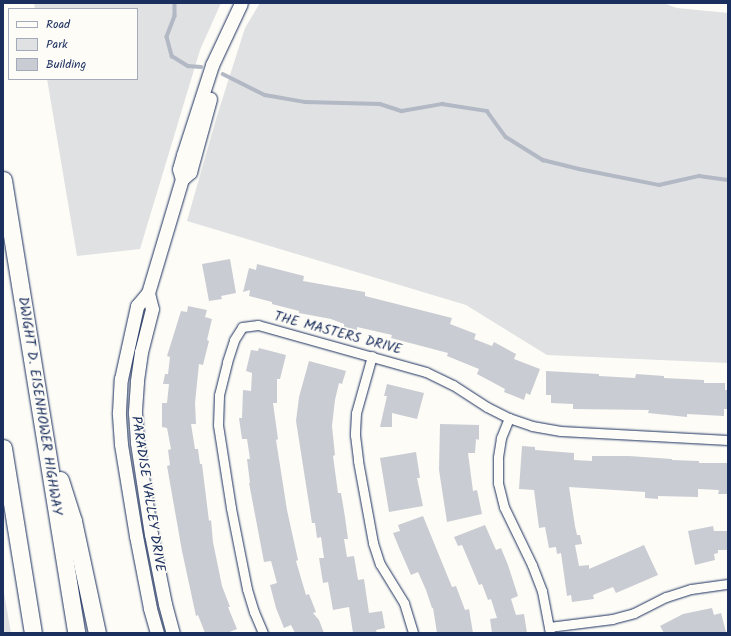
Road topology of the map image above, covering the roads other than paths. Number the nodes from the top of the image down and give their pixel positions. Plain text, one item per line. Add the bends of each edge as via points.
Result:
1 (241, 3) edge
2 (3, 180) edge
3 (148, 293) junction
4 (372, 356) junction
5 (509, 418) junction
6 (43, 430) junction
7 (728, 440) edge
8 (3, 448) edge
9 (728, 584) edge
10 (549, 630) edge
11 (33, 633) edge
12 (76, 633) edge
13 (97, 633) edge
14 (158, 633) edge
15 (173, 633) edge
16 (264, 633) edge
17 (413, 633) edge

1 - 3 street, PARADISE VALLEY DRIVE via 212,65 183,155 179,168 182,179
2 - 6 highway, DWIGHT D. EISENHOWER HIGHWAY
3 - 14 street, PARADISE VALLEY DRIVE via 137,306 135,313 121,379 119,412 121,444 135,529 150,608
3 - 15 street, PARADISE VALLEY DRIVE via 152,309 141,352 137,382 137,443 151,534
4 - 5 street, THE MASTERS DRIVE via 426,372
4 - 16 street, THE MASTERS DRIVE via 258,325 242,327 234,340 219,395 218,425 247,589
4 - 17 street via 356,414 358,461 373,543 380,564 404,603
5 - 7 street, THE MASTERS DRIVE via 532,426 561,430
5 - 10 street via 501,438 498,483 504,507 542,591
6 - 12 highway, DWIGHT D. EISENHOWER HIGHWAY
6 - 13 highway via 73,521
8 - 11 highway
9 - 10 street via 691,589 666,597 634,613 612,619

